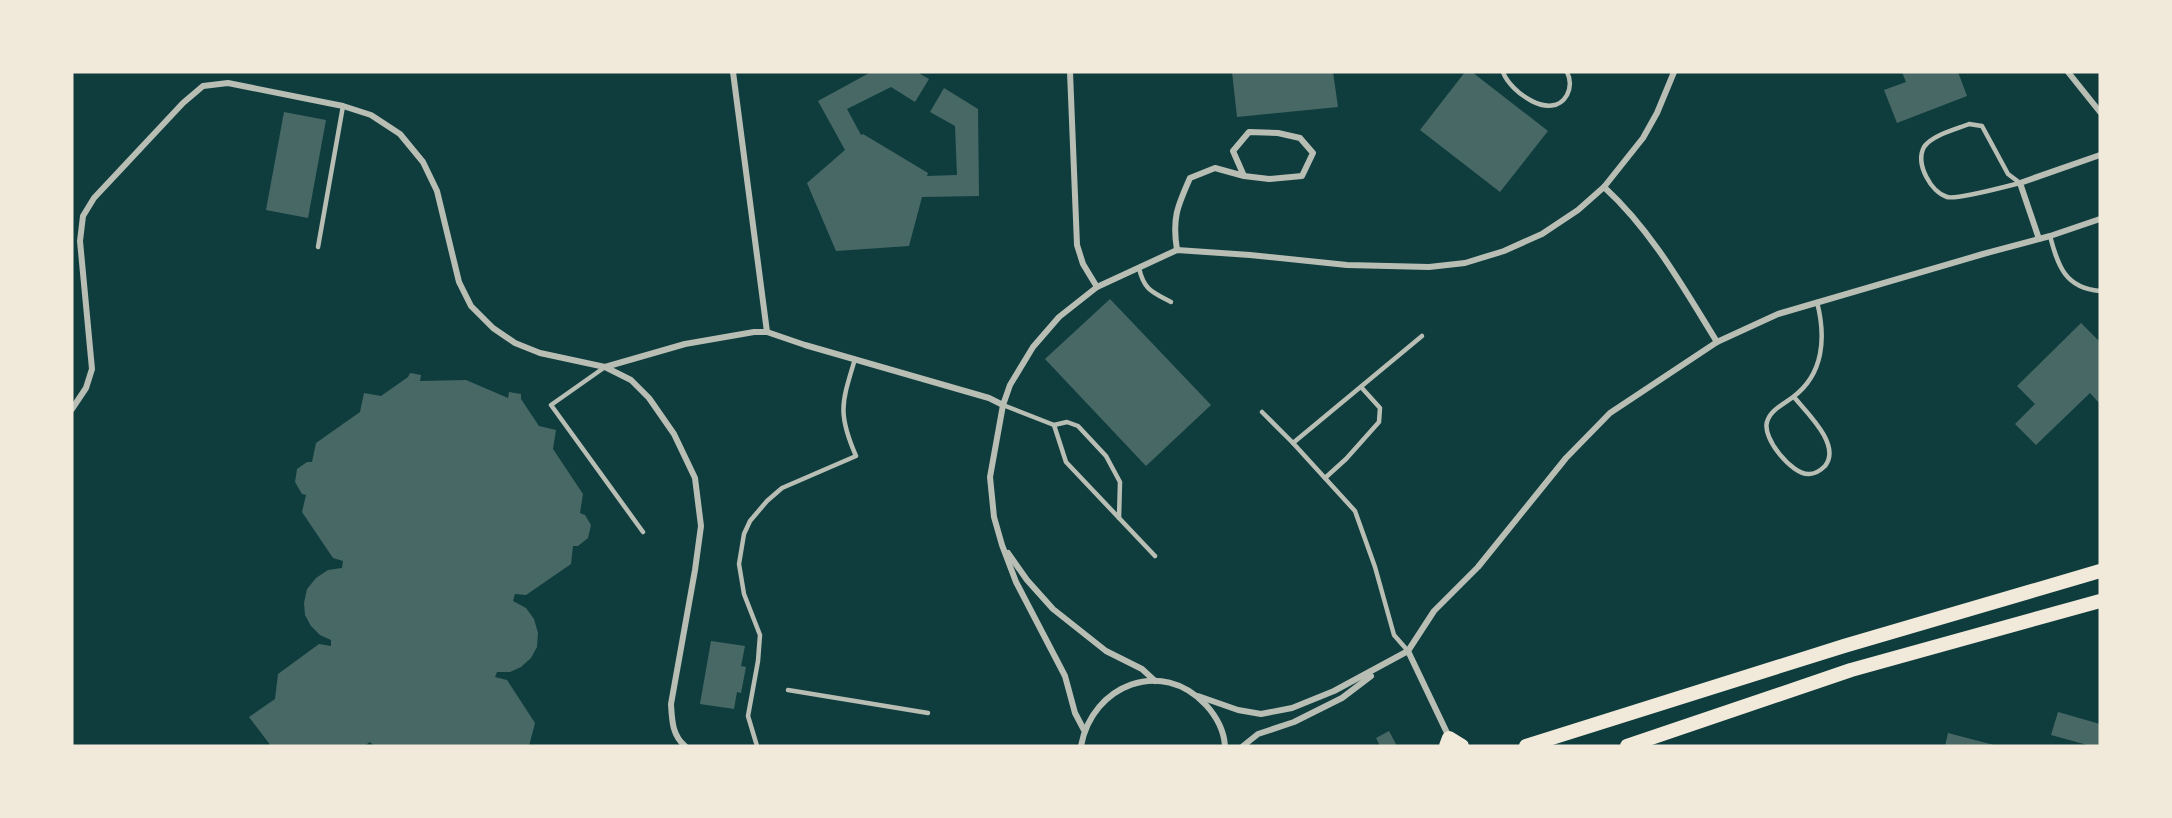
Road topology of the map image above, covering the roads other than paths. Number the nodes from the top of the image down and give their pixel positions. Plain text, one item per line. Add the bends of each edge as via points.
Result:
1 (733, 72) edge
2 (1070, 72) edge
3 (1503, 72) edge
4 (1567, 72) edge
5 (1674, 72) edge
6 (2068, 72) edge
7 (343, 106) junction
8 (2100, 112) edge
9 (2100, 155) edge
10 (1244, 177) junction
11 (2020, 183) junction
12 (1604, 187) junction
13 (2100, 219) edge
14 (2050, 236) junction
15 (2039, 239) junction
16 (318, 247) dead end
17 (1177, 250) junction
18 (1139, 268) junction
19 (1097, 287) junction
20 (2100, 291) edge
21 (1171, 302) dead end
22 (1817, 302) junction
23 (767, 332) junction
24 (1422, 336) dead end
25 (1717, 342) junction
26 (855, 359) junction
27 (605, 367) junction
28 (1361, 387) junction
29 (1794, 397) junction
30 (1003, 405) junction
31 (72, 409) edge
32 (1262, 412) dead end
33 (1054, 425) junction
34 (1293, 443) junction
35 (1325, 477) junction
36 (1119, 518) junction
37 (643, 532) dead end
38 (1002, 545) junction
39 (1155, 556) dead end
40 (2100, 571) edge
41 (2100, 601) edge
42 (1408, 651) junction
43 (1384, 666) junction
44 (1155, 681) junction
45 (788, 690) dead end
46 (1198, 696) junction
47 (928, 713) dead end
48 (1084, 730) junction
49 (1449, 743) edge
50 (685, 746) edge
51 (757, 746) edge
52 (1081, 746) edge
53 (1225, 746) edge
54 (1243, 746) edge
55 (1462, 746) edge
56 (1526, 746) edge
57 (1627, 746) edge

1 - 23 street
2 - 19 street via 1077,245
3 - 4 lane via 1532,101 1557,105 1570,89
5 - 12 street via 1643,138
6 - 8 street
7 - 16 lane
7 - 27 street via 371,115 400,134 423,162 437,190 459,282 471,306 493,328 540,353
7 - 31 street via 228,83 203,86 94,198 83,216 80,241 92,369 86,388
9 - 11 street
10 - 10 street via 1302,176 1313,153 1300,138 1249,132 1233,151
10 - 17 street via 1215,168 1190,178 1173,228
11 - 11 lane via 1950,198 1936,192 1926,177 1924,147 1970,124 1982,126 2008,174
11 - 15 street
12 - 17 street via 1542,234 1465,263 1370,266
12 - 25 street via 1622,203 1668,262
13 - 14 street
14 - 15 street
14 - 20 lane via 2064,275 2079,286
15 - 22 street
17 - 18 street
18 - 19 street
18 - 21 lane via 1149,291
19 - 30 street via 1059,317 1033,347
22 - 25 street via 1778,314
22 - 29 lane via 1823,344 1810,379
23 - 26 street
23 - 27 street via 684,344
24 - 28 lane
25 - 42 street via 1610,413 1566,458 1478,567 1434,611
26 - 30 street
26 - 51 lane via 843,398 843,419 856,456 782,488 766,501 744,534 739,564 744,594 760,635 748,716
27 - 37 lane via 551,405
27 - 50 street via 631,380 648,398 674,434 695,478 700,526 671,704 672,726
28 - 34 lane
28 - 35 lane via 1380,408 1379,422
29 - 29 lane via 1771,414 1766,424 1769,437 1790,467 1811,474 1821,471 1829,461 1829,447 1822,431
30 - 33 lane
30 - 38 street via 990,477 994,517
32 - 34 lane
33 - 36 lane via 1066,462
33 - 36 lane via 1067,422 1078,426 1106,456 1120,482
34 - 35 lane
35 - 42 lane via 1355,511 1395,635
36 - 39 lane
38 - 44 street via 1053,609 1106,651 1142,669
38 - 48 street via 1016,582 1065,676
40 - 56 main road
41 - 57 main road via 1851,670
42 - 43 street
42 - 49 street
43 - 46 street via 1334,692 1292,708 1261,714
43 - 54 street via 1342,698 1294,722 1258,734
44 - 46 street via 1178,685
44 - 48 street via 1132,684 1111,694 1095,710
45 - 47 lane
46 - 53 street via 1215,715
48 - 52 street
49 - 55 main road

